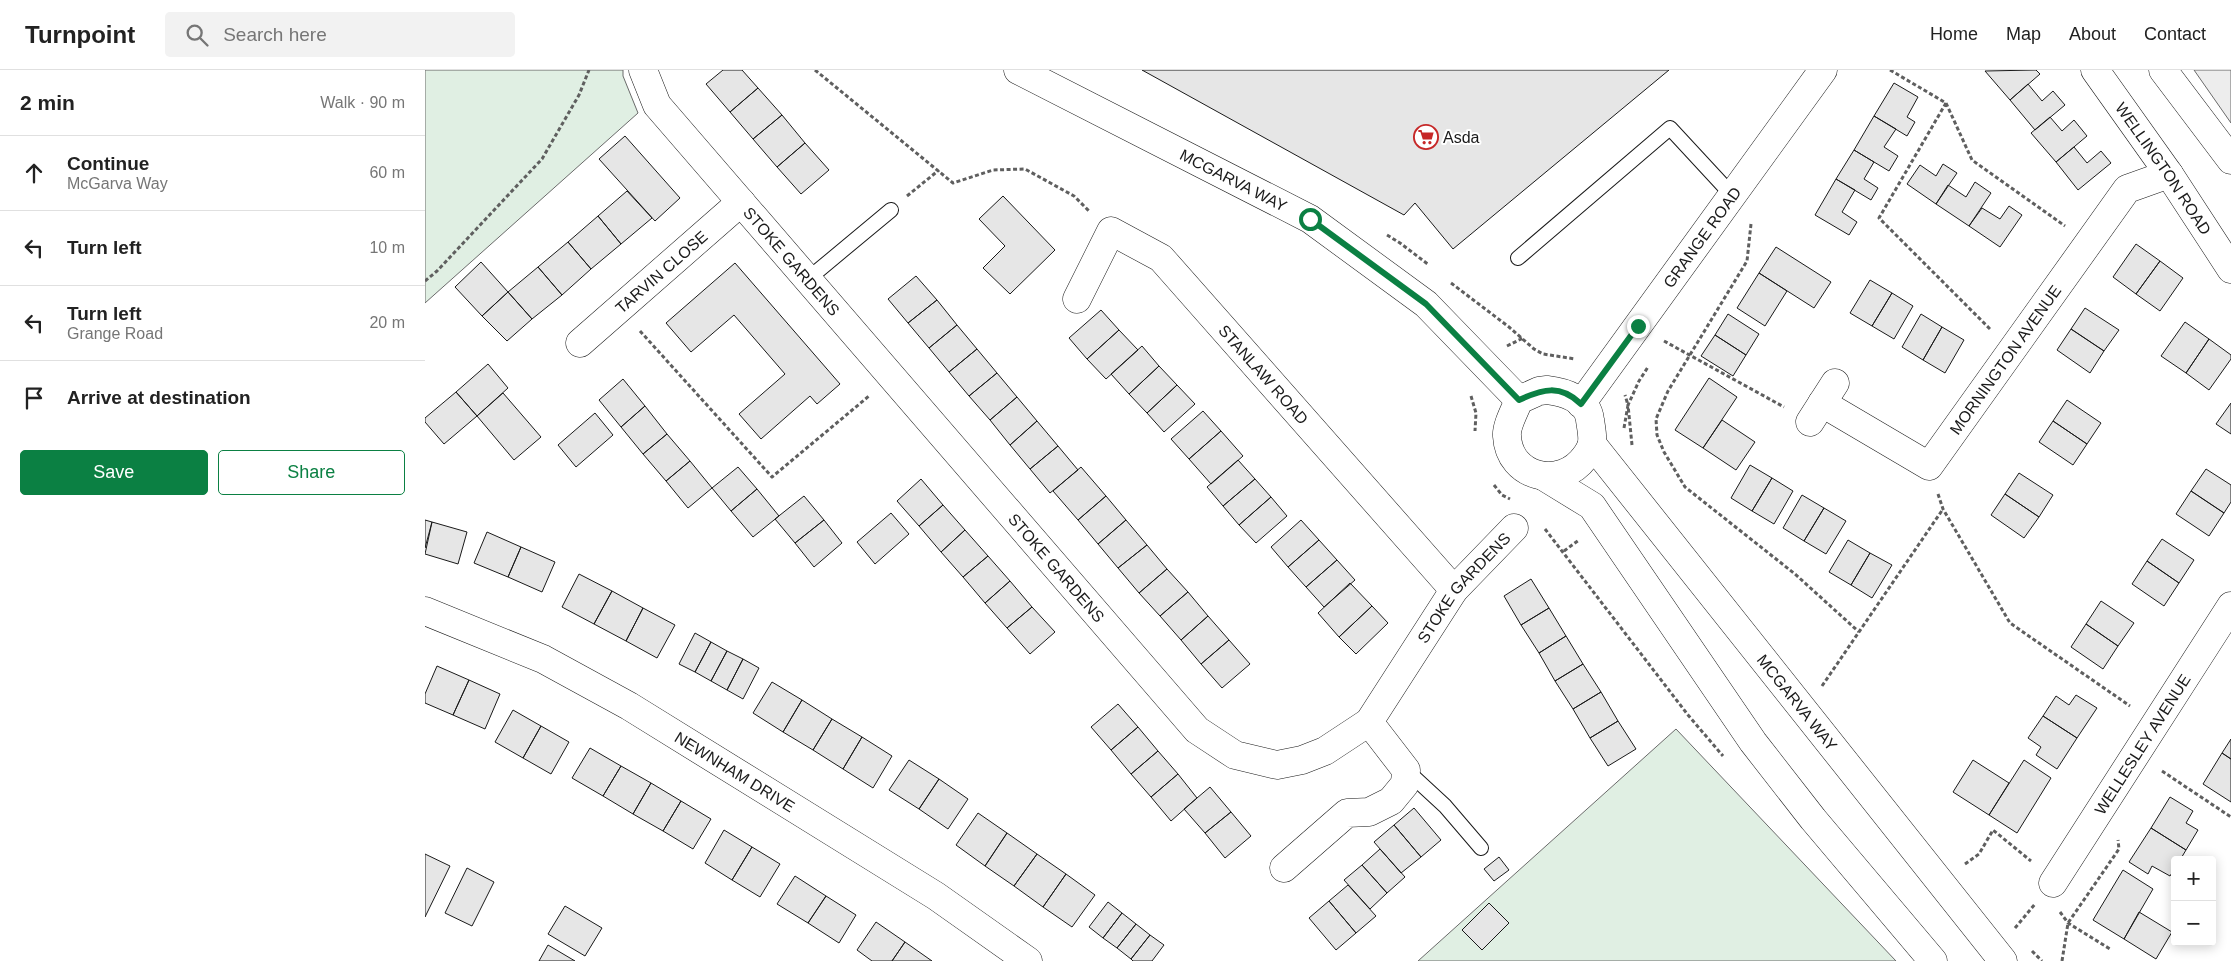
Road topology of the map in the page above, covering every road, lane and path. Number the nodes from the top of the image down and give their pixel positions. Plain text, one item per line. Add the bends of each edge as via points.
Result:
1 (589, 70) edge
2 (643, 70) edge
3 (815, 70) edge
4 (1018, 70) edge
5 (1823, 70) edge
6 (1890, 70) edge
7 (2095, 70) edge
8 (2163, 70) edge
9 (1947, 103) junction
10 (2231, 160) edge
11 (939, 170) junction
12 (2169, 174) junction
13 (1732, 195) junction
14 (741, 202) junction
15 (891, 210) joint
16 (1751, 218) dead end
17 (1111, 232) junction
18 (2089, 243) junction
19 (1518, 258) dead end
20 (2231, 269) edge
21 (808, 279) junction
22 (425, 280) edge
23 (1077, 299) dead end
24 (619, 308) junction
25 (1638, 326) junction
26 (580, 343) dead end
27 (2012, 350) junction
28 (1690, 356) junction
29 (892, 376) junction
30 (1519, 400) junction
31 (1822, 403) joint
32 (1581, 404) junction
33 (1592, 444) junction
34 (1543, 476) junction
35 (1514, 528) dead end
36 (1454, 590) junction
37 (2231, 606) edge
38 (425, 611) edge
39 (1859, 632) junction
40 (1805, 712) junction
41 (1369, 722) junction
42 (2156, 723) junction
43 (2136, 754) junction
44 (1406, 770) junction
45 (2231, 817) edge
46 (1481, 848) dead end
47 (1284, 868) dead end
48 (2053, 883) joint
49 (1999, 957) edge
50 (1028, 961) edge
51 (1933, 961) edge

1 - 22 path via 579,95 541,159
2 - 14 street, STOKE GARDENS via 657,105
3 - 11 path
4 - 30 street, MCGARVA WAY via 1310,219 1426,304
5 - 13 street, GRANGE ROAD
6 - 9 path
7 - 12 street, WELLINGTON ROAD
8 - 10 street
9 - 18 path via 1972,160
9 - 27 path via 1879,218
11 - 15 path
11 - 17 path via 953,183 993,170 1025,169 1075,196
12 - 18 street, MORNINGTON AVENUE via 2127,189
12 - 20 street, WELLINGTON ROAD
13 - 19 lane via 1670,128
13 - 25 street, GRANGE ROAD
14 - 21 street, STOKE GARDENS
14 - 24 street, TARVIN CLOSE
15 - 21 lane
16 - 28 path via 1747,261
17 - 23 street
17 - 36 street, STANLAW ROAD via 1161,258
18 - 27 street, MORNINGTON AVENUE
21 - 29 street, STOKE GARDENS
24 - 26 street, TARVIN CLOSE
24 - 29 path via 773,477
25 - 28 path
25 - 32 street, GRANGE ROAD
27 - 31 street, MORNINGTON AVENUE via 1929,466
28 - 31 path
28 - 39 path via 1668,391 1656,419 1657,435 1664,452 1685,487 1795,574
29 - 41 street, STOKE GARDENS via 1197,730 1235,755 1277,765 1325,751
30 - 32 street via 1539,390 1547,390 1561,391
30 - 34 street via 1506,434 1509,449 1517,462
32 - 33 street via 1589,417
33 - 34 street via 1580,464 1568,472
33 - 40 street, MCGARVA WAY
34 - 51 street via 1592,506 1753,742 1813,819
35 - 36 street, STOKE GARDENS
36 - 41 street, STOKE GARDENS
37 - 42 street, WELLESLEY AVENUE
38 - 50 street, NEWNHAM DRIVE via 543,659 629,706 936,896
39 - 40 path
39 - 42 path via 1943,509 2010,623
40 - 49 street, MCGARVA WAY
41 - 44 street
42 - 43 street, WELLESLEY AVENUE
43 - 45 path
43 - 48 street, WELLESLEY AVENUE
44 - 46 lane via 1445,806
44 - 47 street via 1405,784 1391,801 1369,812 1347,813
48 - 49 path

